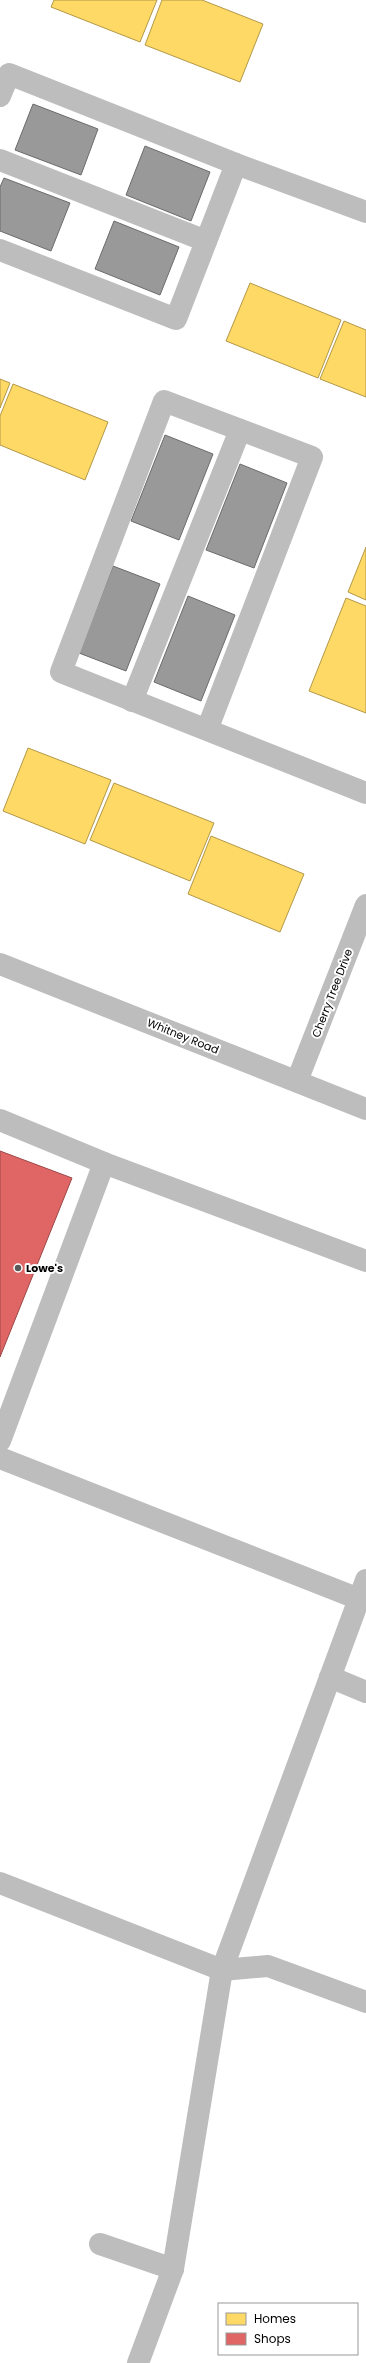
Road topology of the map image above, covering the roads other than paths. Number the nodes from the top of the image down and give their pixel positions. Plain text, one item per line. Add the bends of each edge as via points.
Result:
1 (0, 96) edge
2 (0, 160) edge
3 (236, 164) junction
4 (366, 212) edge
5 (206, 241) junction
6 (0, 250) edge
7 (240, 430) junction
8 (132, 700) junction
9 (207, 730) junction
10 (366, 793) edge
11 (366, 906) edge
12 (0, 964) edge
13 (297, 1081) junction
14 (366, 1109) edge
15 (0, 1120) edge
16 (104, 1163) junction
17 (366, 1261) edge
18 (0, 1441) edge
19 (0, 1458) edge
20 (362, 1589) edge
21 (330, 1677) junction
22 (366, 1692) edge
23 (0, 1883) edge
24 (222, 1970) junction
25 (366, 2002) edge
26 (100, 2244) dead end
27 (173, 2269) junction
28 (138, 2363) edge

1 - 3 street via 9,74
2 - 5 street
3 - 4 street
3 - 5 street
5 - 6 street via 176,319
7 - 8 street
7 - 8 street via 164,401 61,672
7 - 9 street via 312,458
8 - 9 street
9 - 10 street
11 - 13 street, Cherry Tree Drive
12 - 13 street, Whitney Road
13 - 14 street, Whitney Road
15 - 16 street
16 - 17 street
16 - 18 street
19 - 20 street
20 - 21 street
21 - 22 street
21 - 24 street
23 - 24 street
24 - 25 street via 268,1966
24 - 27 street
26 - 27 street
27 - 28 street

